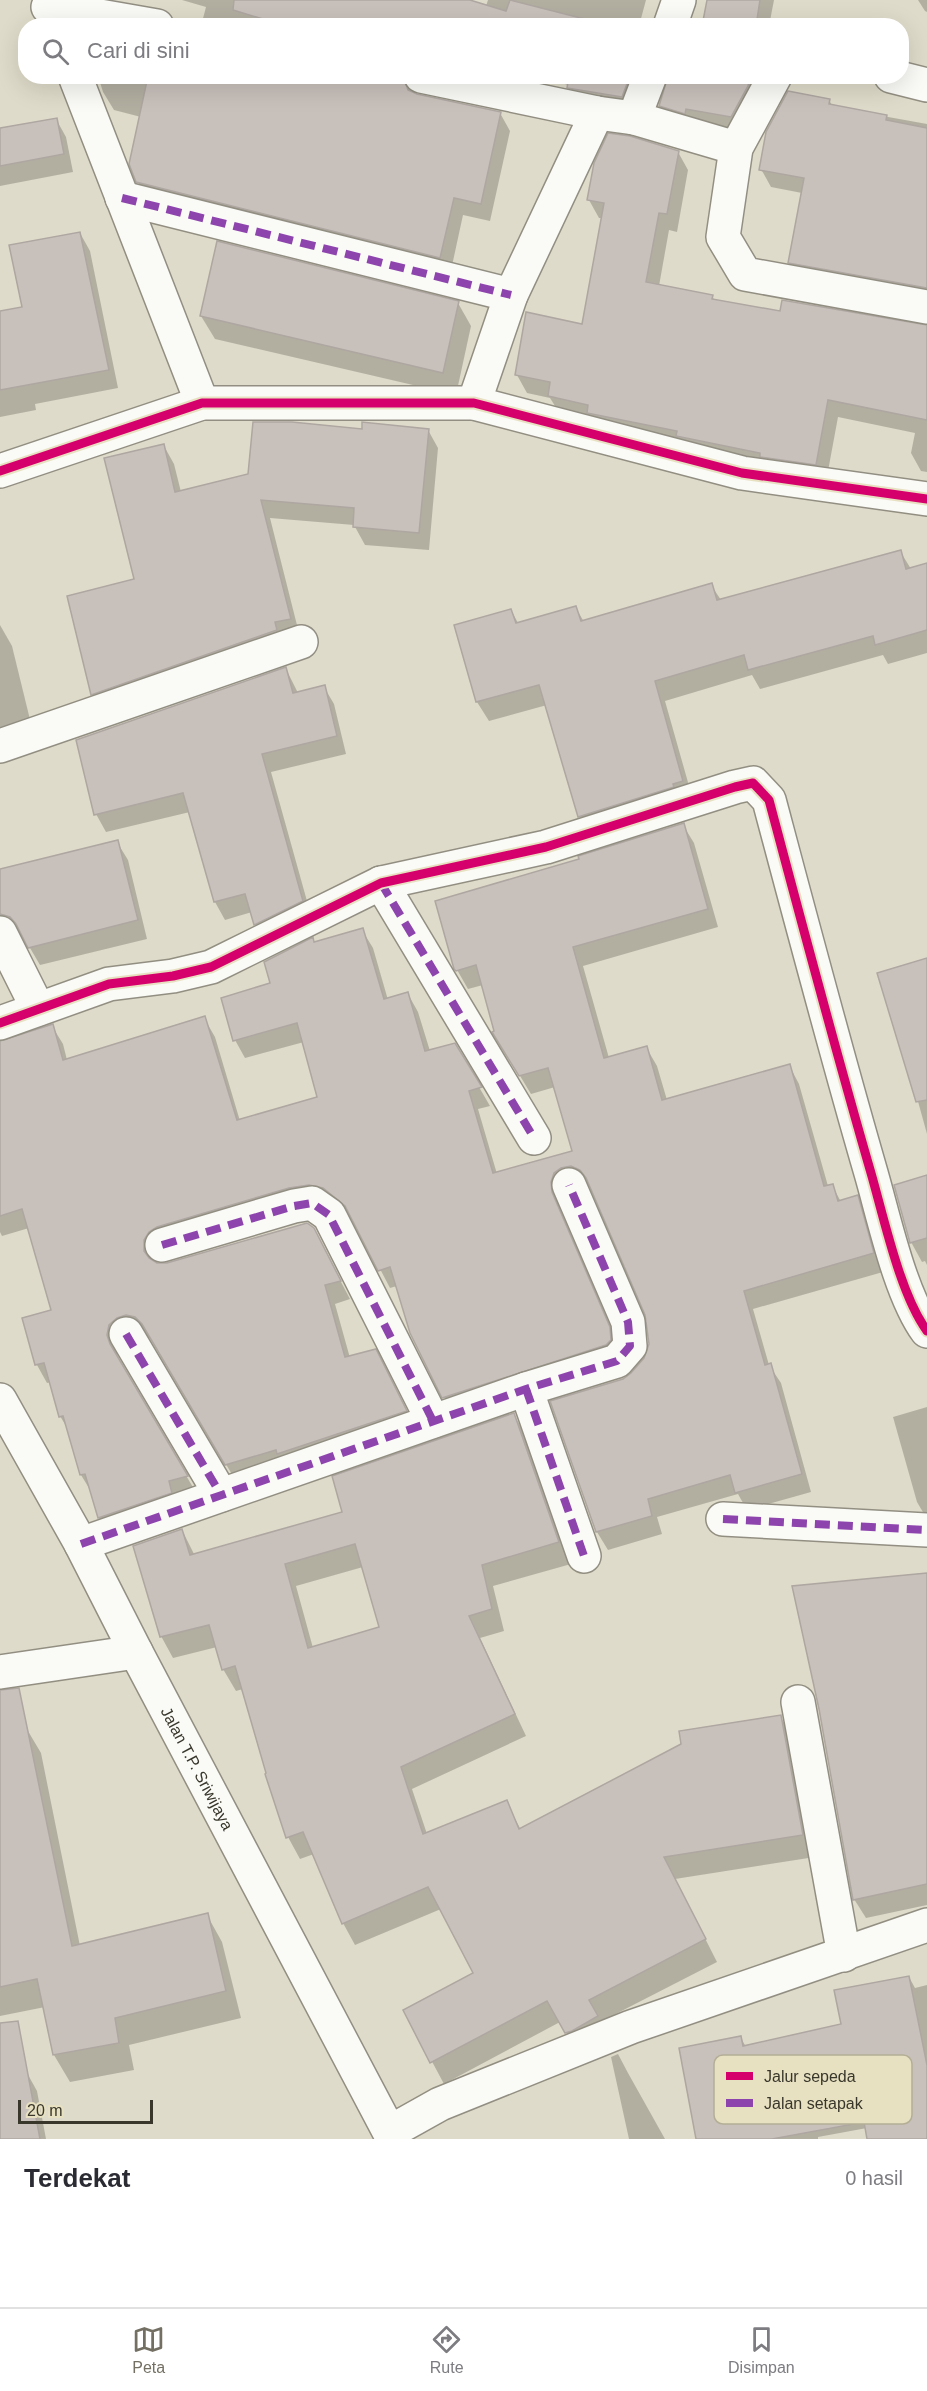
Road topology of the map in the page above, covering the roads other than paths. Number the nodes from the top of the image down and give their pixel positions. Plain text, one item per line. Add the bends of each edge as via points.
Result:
1 (679, 0) edge
2 (49, 11) edge
3 (99, 18) edge
4 (673, 18) edge
5 (909, 80) edge
6 (78, 84) edge
7 (459, 84) edge
8 (647, 84) edge
9 (771, 84) edge
10 (927, 85) edge
11 (597, 113) junction
12 (634, 118) junction
13 (736, 148) junction
14 (122, 198) junction
15 (511, 295) junction
16 (927, 306) edge
17 (474, 403) junction
18 (202, 404) junction
19 (0, 471) edge
20 (927, 498) edge
21 (301, 642) dead end
22 (0, 746) edge
23 (381, 883) junction
24 (0, 933) edge
25 (38, 1009) junction
26 (0, 1023) edge
27 (534, 1138) dead end
28 (568, 1185) dead end
29 (162, 1245) dead end
30 (927, 1331) edge
31 (126, 1334) dead end
32 (526, 1389) junction
33 (0, 1400) edge
34 (433, 1421) junction
35 (221, 1495) junction
36 (723, 1519) dead end
37 (927, 1530) edge
38 (81, 1544) junction
39 (584, 1556) dead end
40 (135, 1652) junction
41 (0, 1672) edge
42 (798, 1702) dead end
43 (927, 1925) edge
44 (844, 1955) junction
45 (384, 2137) edge

1 - 4 street
2 - 3 street
5 - 10 street
6 - 14 street
7 - 11 street
8 - 12 street
9 - 13 street
11 - 12 street
11 - 15 street
12 - 13 street
13 - 16 street via 723,237 745,274
14 - 15 street
14 - 18 street
15 - 17 street
17 - 18 street
17 - 20 street via 742,473
18 - 19 street
21 - 22 street
23 - 25 street via 211,967 109,984
23 - 27 street
23 - 30 street via 546,847 753,783 769,800 896,1258
24 - 25 street
25 - 26 street
28 - 32 street via 628,1322 630,1346 617,1361
29 - 34 street via 312,1203 329,1215
31 - 35 street
32 - 34 street
32 - 39 street
33 - 38 street, Jalan T.P. Sriwijaya
34 - 35 street
35 - 38 street
36 - 37 street
38 - 40 street, Jalan T.P. Sriwijaya
40 - 41 street
40 - 45 street, Jalan T.P. Sriwijaya
42 - 44 street
43 - 44 street
44 - 45 street via 631,2026 440,2104

